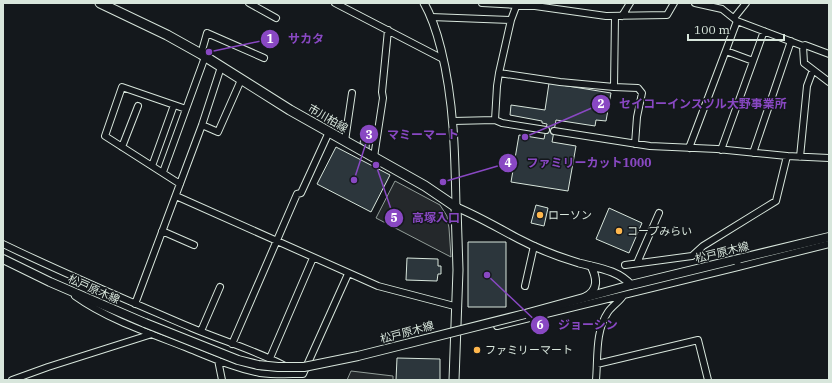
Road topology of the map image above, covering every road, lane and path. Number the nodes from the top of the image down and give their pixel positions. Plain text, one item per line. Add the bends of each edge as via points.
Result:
1 (100, 3) edge
2 (249, 3) edge
3 (335, 3) edge
4 (424, 3) edge
5 (482, 3) edge
6 (630, 3) edge
7 (674, 3) edge
8 (695, 3) edge
9 (746, 3) edge
10 (516, 4) edge
11 (614, 16) junction
12 (622, 16) junction
13 (431, 17) junction
14 (276, 18) dead end
15 (511, 20) junction
16 (735, 20) junction
17 (388, 30) junction
18 (764, 31) junction
19 (791, 41) junction
20 (803, 46) junction
21 (726, 52) junction
22 (829, 54) edge
23 (203, 56) junction
24 (264, 58) dead end
25 (443, 59) junction
26 (754, 61) junction
27 (221, 67) junction
28 (813, 70) junction
29 (499, 73) junction
30 (241, 80) junction
31 (829, 82) edge
32 (614, 87) junction
33 (352, 93) dead end
34 (174, 105) junction
35 (138, 106) dead end
36 (186, 109) junction
37 (495, 120) junction
38 (453, 122) junction
39 (202, 125) junction
40 (546, 130) dead end
41 (554, 131) dead end
42 (329, 132) junction
43 (346, 141) junction
44 (635, 144) junction
45 (122, 147) junction
46 (689, 148) junction
47 (722, 150) junction
48 (753, 153) junction
49 (787, 156) junction
50 (374, 157) junction
51 (800, 157) junction
52 (829, 158) edge
53 (152, 166) junction
54 (163, 172) junction
55 (180, 184) junction
56 (176, 196) junction
57 (456, 207) junction
58 (659, 213) dead end
59 (162, 231) junction
60 (829, 237) edge
61 (277, 242) junction
62 (3, 244) edge
63 (829, 244) edge
64 (194, 246) dead end
65 (534, 246) junction
66 (3, 258) edge
67 (313, 258) junction
68 (637, 263) junction
69 (737, 263) junction
70 (625, 265) dead end
71 (591, 266) junction
72 (348, 274) junction
73 (525, 286) dead end
74 (631, 286) junction
75 (220, 287) dead end
76 (66, 289) junction
77 (623, 296) junction
78 (577, 301) junction
79 (135, 304) junction
80 (458, 307) junction
81 (497, 326) dead end
82 (135, 327) junction
83 (201, 331) junction
84 (152, 334) junction
85 (133, 341) junction
86 (234, 344) junction
87 (270, 358) junction
88 (218, 360) junction
89 (597, 364) junction
90 (232, 365) junction
91 (296, 377) edge
92 (12, 380) edge
93 (222, 380) edge
94 (454, 380) edge
95 (596, 380) edge
96 (708, 380) edge

1 - 23 main road, 市川柏線
2 - 14 street
3 - 17 street
4 - 13 street
5 - 10 street
6 - 12 street
7 - 12 street via 666,15
8 - 16 street via 722,9
9 - 16 street
10 - 11 street
10 - 15 street
11 - 12 street
11 - 32 street
13 - 15 street
13 - 25 street
15 - 29 street
16 - 18 street
16 - 21 street
17 - 25 street
17 - 50 street via 383,98
18 - 19 street
18 - 26 street
19 - 20 street
19 - 48 street
20 - 22 street
20 - 28 street via 804,64
21 - 26 street
21 - 46 street
23 - 24 street via 207,33
23 - 27 main road, 市川柏線
23 - 36 street
25 - 38 street
26 - 47 street
27 - 30 main road, 市川柏線
27 - 39 street
28 - 31 street
28 - 51 street via 807,86
29 - 32 street
29 - 37 street
30 - 39 street via 218,132
30 - 42 main road, 市川柏線
32 - 44 street via 638,88 642,92
33 - 43 street
34 - 36 street
34 - 45 street via 122,87 105,136
34 - 53 street
35 - 45 street
36 - 54 street
37 - 38 street
37 - 40 street
38 - 57 street
39 - 55 street
41 - 44 street
42 - 43 main road, 市川柏線
42 - 61 street
43 - 50 main road, 市川柏線
44 - 46 street
45 - 53 street
46 - 47 street
47 - 48 street
48 - 49 street
49 - 51 street
49 - 68 street via 776,201 703,246 692,256
50 - 57 main road, 市川柏線
51 - 52 street
53 - 54 street
54 - 55 street
55 - 56 street
56 - 59 street
56 - 61 street
57 - 65 street
57 - 80 main road
58 - 68 street
59 - 64 street
59 - 79 street
60 - 69 main road, 松戸原木線
61 - 67 street
61 - 86 street
62 - 79 street
63 - 69 street
65 - 71 street
65 - 73 street
66 - 76 main road, 松戸原木線
67 - 72 street
67 - 87 street
68 - 70 street
69 - 74 main road, 松戸原木線
69 - 77 street
71 - 74 street via 612,271 625,278
71 - 78 street via 597,280 596,286 588,296
72 - 80 street via 378,286
72 - 91 street via 303,374
74 - 78 main road, 松戸原木線
75 - 83 street
76 - 78 main road, 松戸原木線, bridge via 245,362 278,367 304,367 358,356
76 - 82 street via 92,307
77 - 81 street
77 - 89 street via 609,311 599,333
79 - 83 street
80 - 94 main road
82 - 84 street
82 - 85 street via 137,335
83 - 86 street
84 - 85 street
84 - 88 street
85 - 92 street
86 - 87 street
86 - 90 street
87 - 91 street via 286,367
88 - 90 street
88 - 93 street
89 - 95 street
89 - 96 street via 698,340
90 - 91 street via 262,373

